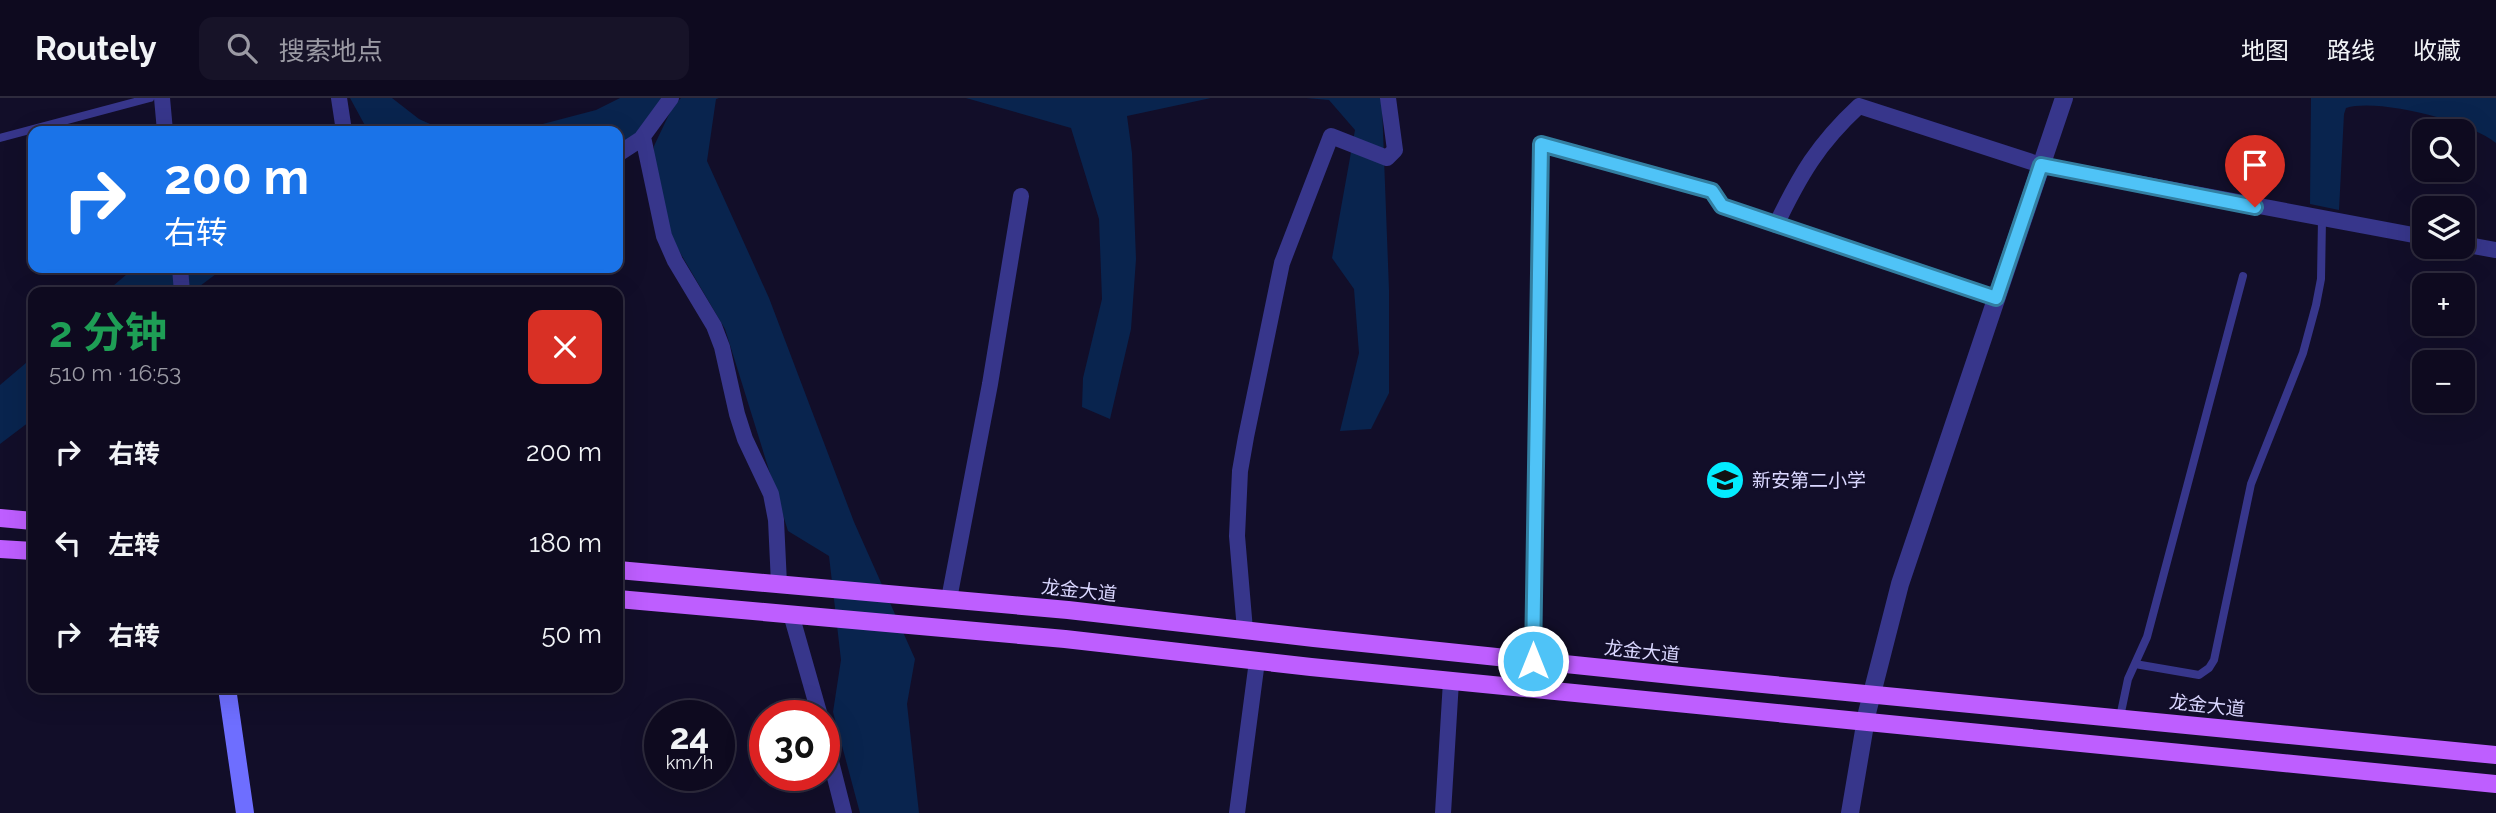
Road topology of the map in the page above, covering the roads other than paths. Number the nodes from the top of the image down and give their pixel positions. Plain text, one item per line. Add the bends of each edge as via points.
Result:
1 (150, 98) edge
2 (162, 98) edge
3 (338, 98) edge
4 (671, 98) edge
5 (1388, 98) edge
6 (2064, 98) edge
7 (45, 126) edge
8 (165, 126) edge
9 (343, 126) edge
10 (28, 131) edge
11 (643, 137) junction
12 (0, 138) edge
13 (623, 151) edge
14 (2041, 165) junction
15 (1021, 196) dead end
16 (2322, 219) junction
17 (1776, 225) junction
18 (2412, 235) edge
19 (2475, 246) edge
20 (2496, 250) edge
21 (2243, 276) dead end
22 (1996, 298) junction
23 (0, 518) edge
24 (28, 521) edge
25 (0, 549) edge
26 (28, 551) edge
27 (623, 570) edge
28 (779, 584) junction
29 (623, 599) edge
30 (949, 599) junction
31 (791, 614) junction
32 (1245, 630) junction
33 (1257, 661) junction
34 (1533, 661) junction
35 (2135, 664) junction
36 (1451, 681) junction
37 (229, 693) edge
38 (1871, 694) junction
39 (815, 700) edge
40 (2120, 718) junction
41 (1865, 722) junction
42 (2496, 755) edge
43 (2496, 784) edge
44 (838, 791) edge
45 (245, 813) edge
46 (844, 813) edge
47 (1237, 813) edge
48 (1443, 813) edge
49 (1850, 813) edge

1 - 7 lane
2 - 8 street
3 - 9 street
4 - 11 street
5 - 32 street via 1395,150 1387,158 1331,136 1282,263 1240,471 1237,536
6 - 14 street
10 - 12 lane
11 - 13 street
11 - 28 street via 664,236 714,326 745,439 771,494
14 - 16 street
14 - 17 street via 1859,106 1798,177
14 - 22 street
15 - 30 street
16 - 18 street
16 - 35 lane via 2316,305 2303,353 2251,484 2214,660 2199,675
17 - 22 street
17 - 34 street via 1722,206 1712,191 1541,144
19 - 20 street
21 - 35 lane via 2147,637
22 - 38 street via 1916,533
23 - 24 main road
25 - 26 main road
27 - 28 main road, 龙金大道
28 - 30 main road, 龙金大道
29 - 31 main road
30 - 32 main road, 龙金大道
31 - 33 main road
31 - 39 street
32 - 34 main road, 龙金大道
33 - 36 main road
33 - 47 street
34 - 38 main road, 龙金大道
35 - 40 lane
36 - 41 main road
36 - 48 street
37 - 45 main road
38 - 40 main road, 龙金大道
38 - 41 street
40 - 42 main road, 龙金大道
41 - 43 main road
41 - 49 street
44 - 46 street

